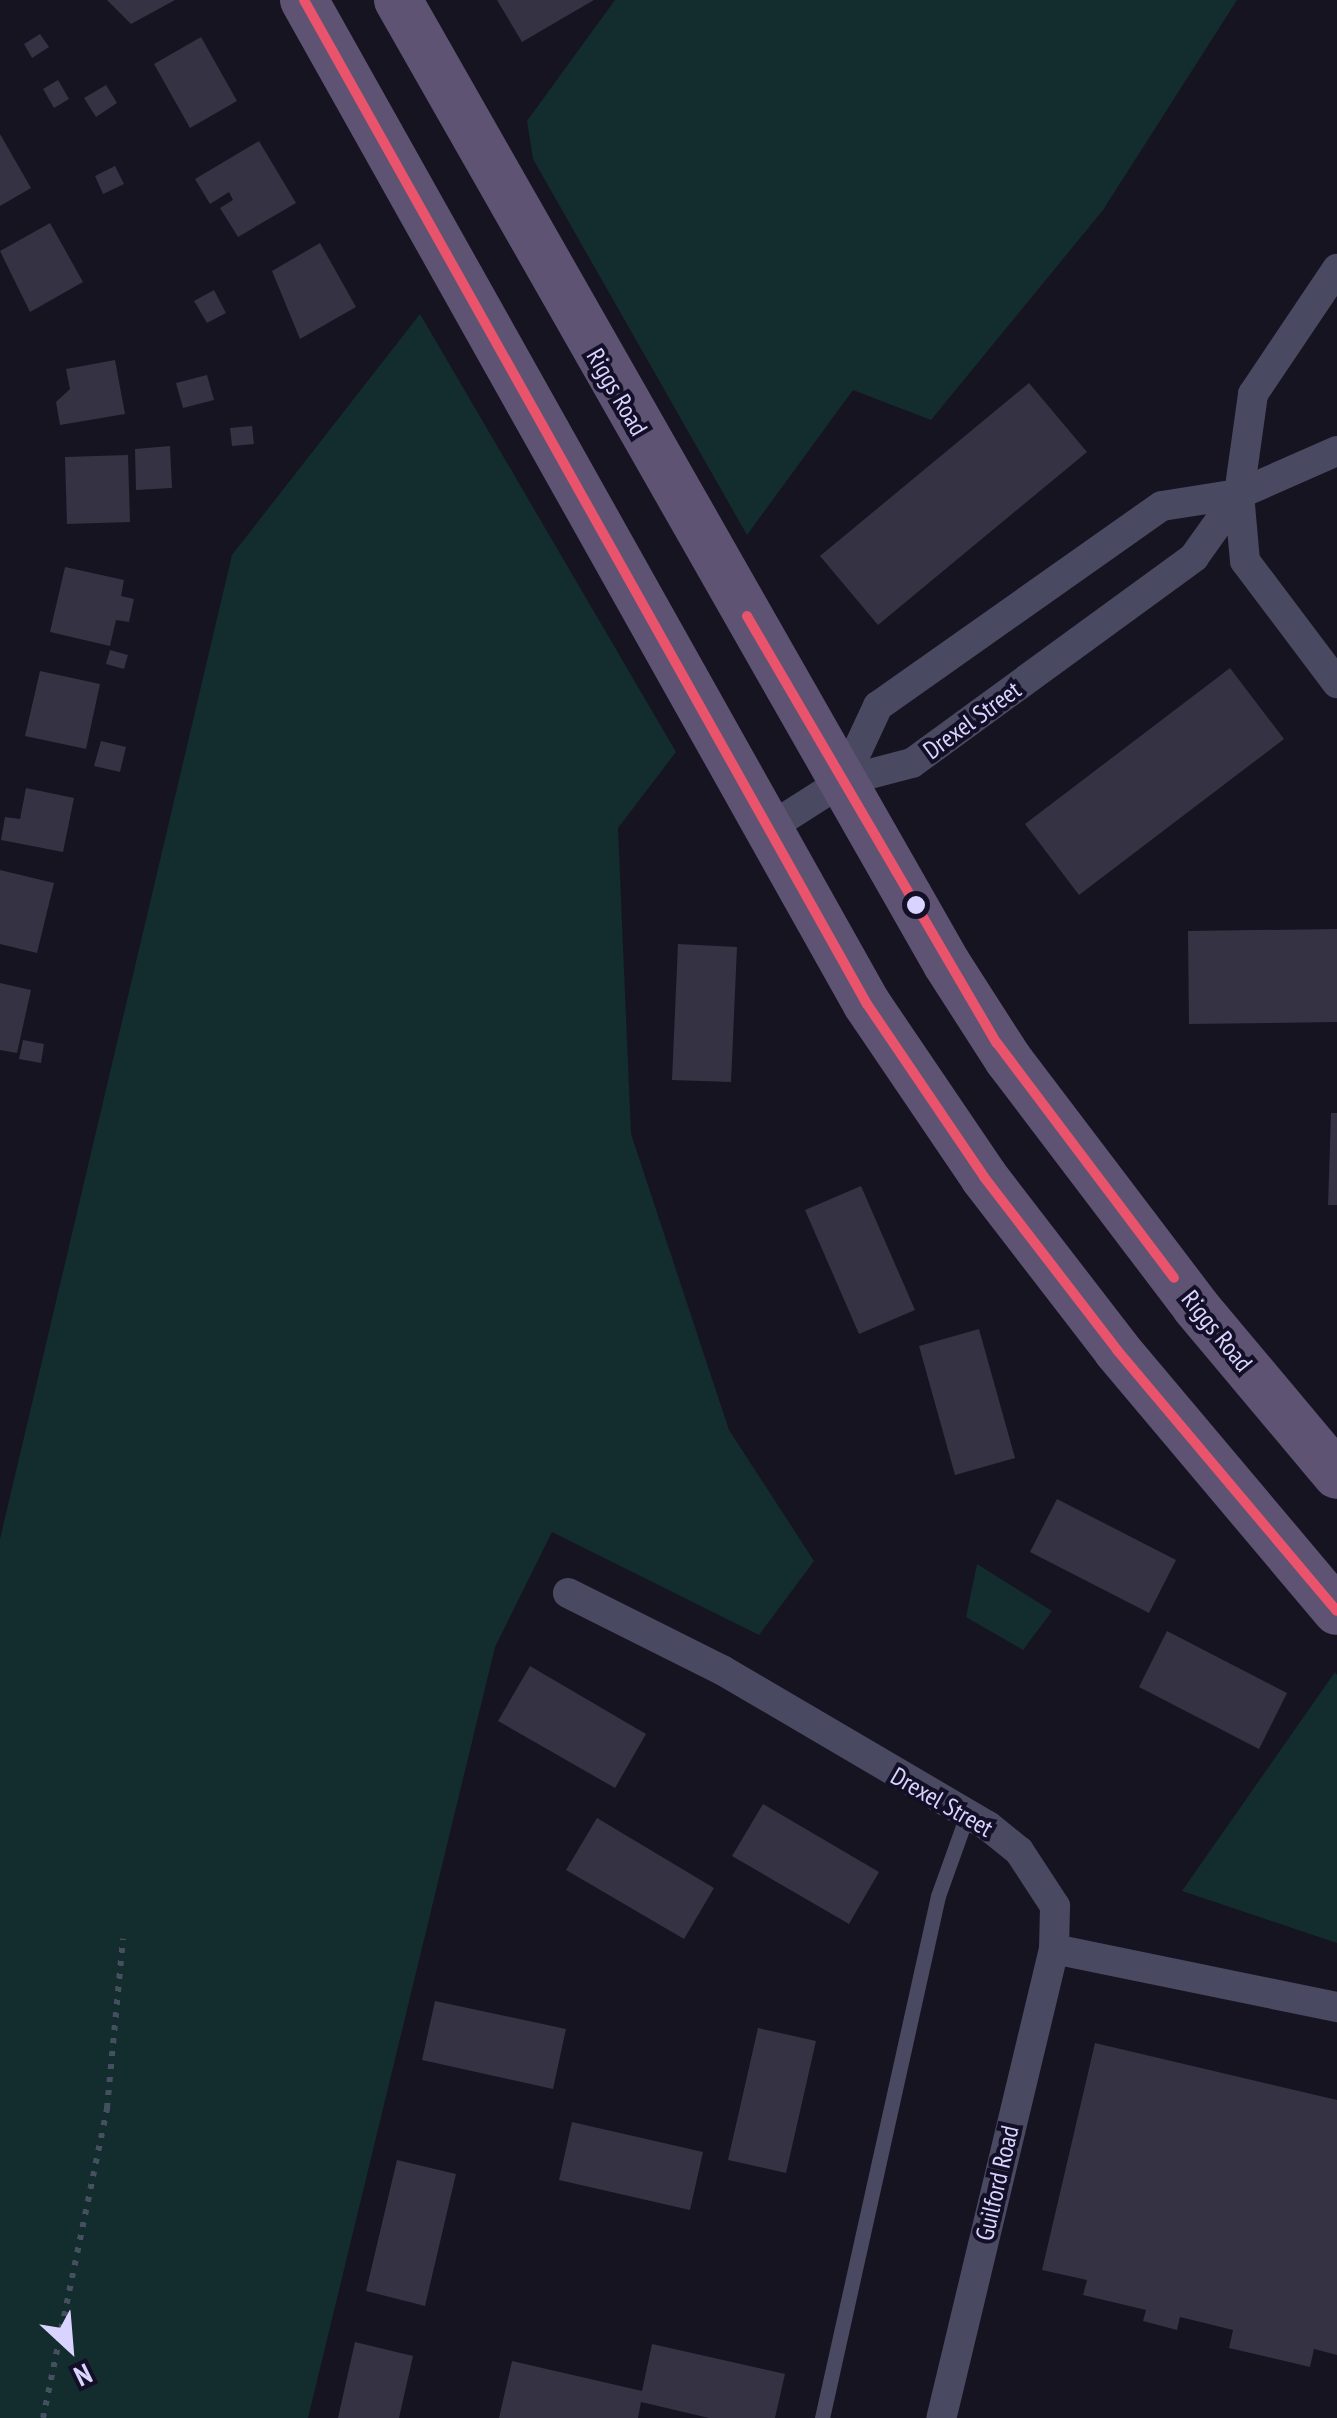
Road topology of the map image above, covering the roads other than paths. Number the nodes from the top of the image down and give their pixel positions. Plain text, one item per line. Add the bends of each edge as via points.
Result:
1 (304, 0) edge
2 (398, 0) edge
3 (1337, 269) edge
4 (1337, 451) edge
5 (1239, 494) junction
6 (1337, 683) edge
7 (843, 781) junction
8 (766, 830) junction
9 (1337, 1474) edge
10 (568, 1593) dead end
11 (1337, 1612) edge
12 (967, 1814) junction
13 (1054, 1949) junction
14 (1337, 2006) edge
15 (822, 2418) edge
16 (941, 2418) edge

1 - 8 main road
2 - 7 main road, Riggs Road
3 - 5 street, Drexel Street via 1253,394
4 - 5 street
5 - 6 street via 1246,561
5 - 7 street, Drexel Street via 1194,557 912,764
5 - 7 street via 1162,506 878,706
7 - 8 street
7 - 9 main road, Riggs Road via 1008,1059 1196,1307
8 - 11 main road via 866,1004 972,1161 1116,1350
10 - 12 street, Drexel Street via 722,1670
12 - 13 street, Drexel Street via 1019,1851 1046,1892 1055,1906
12 - 15 lane via 938,1896
13 - 14 street
13 - 16 street, Guilford Road

